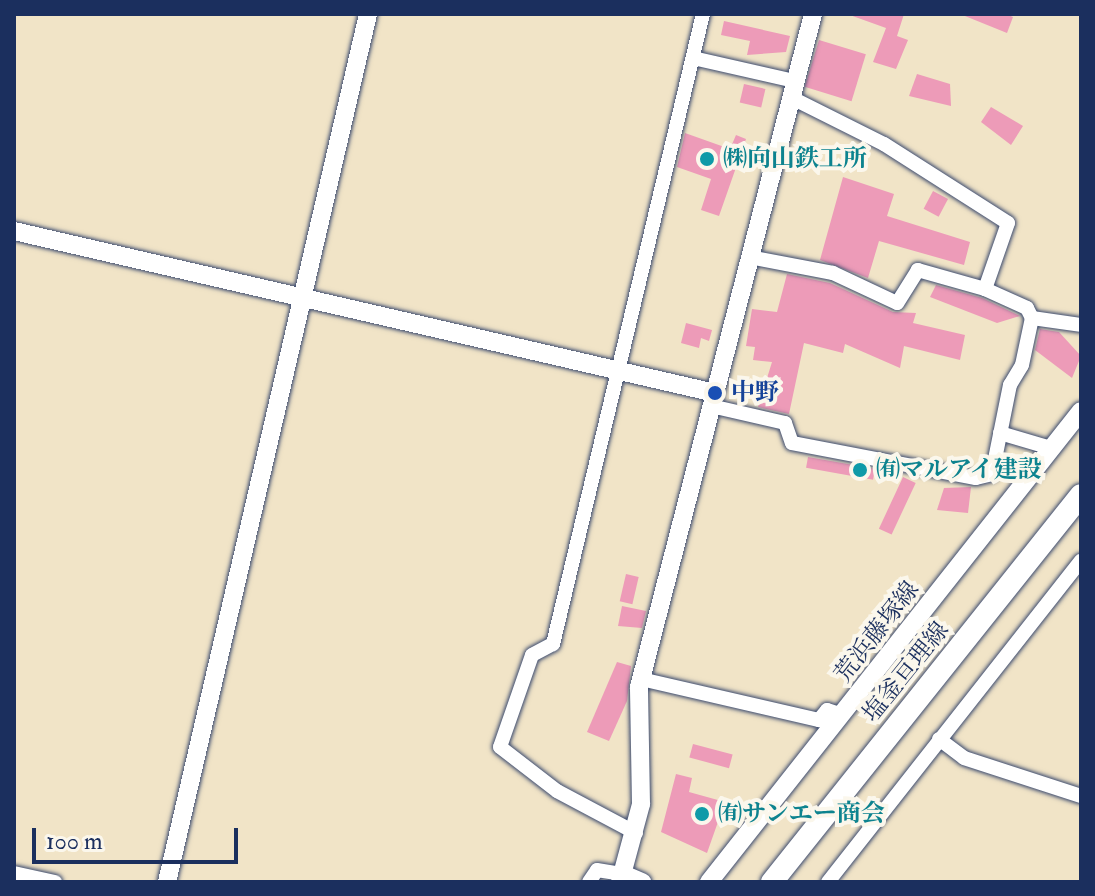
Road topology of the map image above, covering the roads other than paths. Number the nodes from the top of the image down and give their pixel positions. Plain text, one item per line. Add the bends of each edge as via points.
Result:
1 (368, 14) edge
2 (703, 14) edge
3 (813, 14) edge
4 (693, 58) junction
5 (792, 89) junction
6 (14, 231) edge
7 (749, 257) junction
8 (985, 289) junction
9 (302, 298) junction
10 (1032, 318) junction
11 (1081, 325) edge
12 (621, 369) junction
13 (713, 399) junction
14 (1081, 411) edge
15 (1000, 433) junction
16 (1051, 448) junction
17 (1081, 495) edge
18 (1081, 561) edge
19 (641, 679) junction
20 (842, 715) junction
21 (939, 739) junction
22 (1081, 796) edge
23 (636, 833) junction
24 (14, 873) edge
25 (622, 878) edge
26 (55, 882) edge
27 (167, 882) edge
28 (589, 882) edge
29 (642, 882) edge
30 (709, 882) edge
31 (772, 882) edge
32 (828, 882) edge

1 - 9 street
2 - 4 street
3 - 5 street
4 - 5 street
4 - 12 street
5 - 7 street
5 - 8 street via 1008,223
6 - 9 street
7 - 8 street via 833,273 897,303 918,270
7 - 13 street
8 - 10 street via 1027,308
9 - 12 street
9 - 27 street
10 - 11 street
10 - 15 street
12 - 13 street
12 - 23 street via 553,644 532,655 500,747 557,791
13 - 15 street via 785,423 792,443 976,478 992,474
13 - 19 street
14 - 16 street, 荒浜藤塚線
15 - 16 street
16 - 20 street, 荒浜藤塚線
17 - 31 main road, 塩釜亘理線
18 - 21 street
19 - 20 street via 819,720 827,710
19 - 23 street
20 - 30 street, 荒浜藤塚線
21 - 22 street via 964,758
21 - 32 street
23 - 25 street
24 - 26 street
25 - 28 street via 597,870
25 - 29 street

